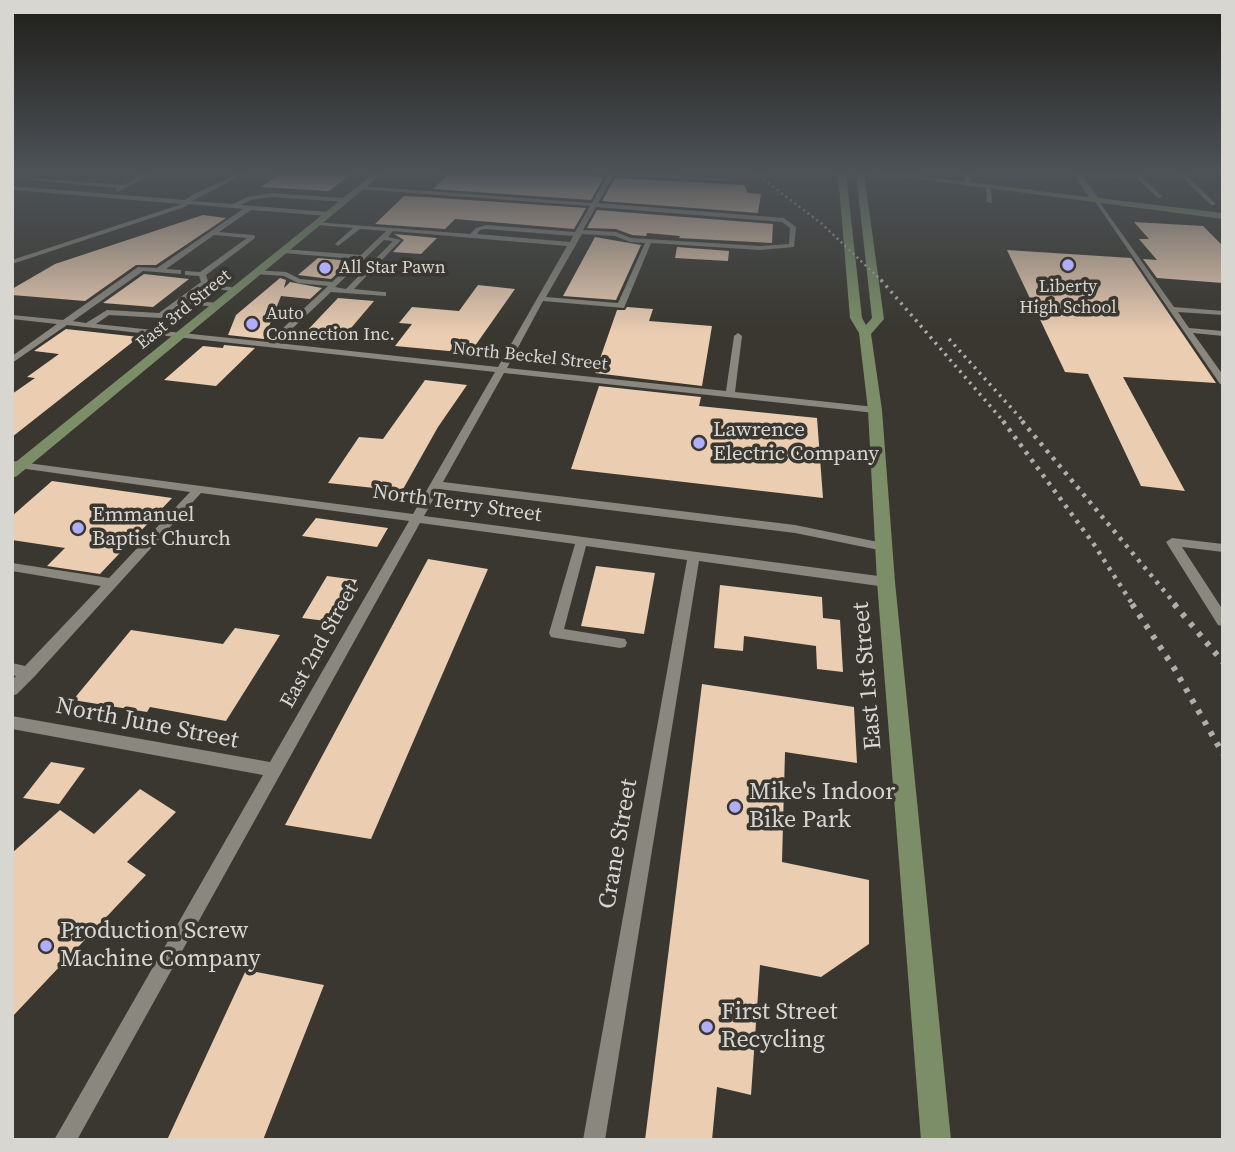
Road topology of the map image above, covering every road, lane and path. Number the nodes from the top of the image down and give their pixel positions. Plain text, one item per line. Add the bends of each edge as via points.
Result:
1 (123, 227) edge
2 (221, 227) edge
3 (312, 227) edge
4 (358, 227) edge
5 (367, 227) edge
6 (583, 227) edge
7 (793, 227) edge
8 (847, 227) edge
9 (867, 227) edge
10 (1114, 227) edge
11 (392, 229) junction
12 (212, 233) junction
13 (472, 236) junction
14 (577, 237) junction
15 (382, 238) junction
16 (649, 241) junction
17 (338, 244) dead end
18 (283, 251) junction
19 (362, 257) junction
20 (12, 262) edge
21 (158, 271) junction
22 (178, 272) dead end
23 (258, 272) junction
24 (188, 273) dead end
25 (203, 278) junction
26 (331, 287) junction
27 (235, 290) junction
28 (348, 291) junction
29 (383, 294) dead end
30 (541, 299) junction
31 (180, 302) junction
32 (218, 305) junction
33 (1172, 309) junction
34 (1223, 313) edge
35 (12, 317) edge
36 (66, 323) junction
37 (88, 325) junction
38 (1187, 330) junction
39 (865, 333) junction
40 (1223, 334) edge
41 (181, 335) junction
42 (738, 336) dead end
43 (270, 345) junction
44 (12, 360) edge
45 (501, 370) junction
46 (1223, 382) edge
47 (730, 394) junction
48 (875, 410) junction
49 (16, 468) edge
50 (436, 485) junction
51 (200, 488) junction
52 (417, 518) junction
53 (582, 540) junction
54 (884, 547) junction
55 (1223, 548) edge
56 (694, 556) junction
57 (12, 568) edge
58 (886, 582) junction
59 (112, 583) junction
60 (1223, 621) edge
61 (621, 643) dead end
62 (12, 670) edge
63 (29, 673) junction
64 (12, 691) edge
65 (12, 722) edge
66 (274, 771) junction
67 (65, 1140) edge
68 (594, 1140) edge
69 (936, 1140) edge

1 - 20 street
2 - 12 street
3 - 18 main road, East 3rd Street
4 - 17 street
5 - 11 street
6 - 14 street, East 2nd Street
7 - 16 street via 792,246
8 - 39 main road, East 1st Street via 856,318
9 - 39 main road, East 1st Street via 878,319
10 - 33 street
11 - 13 street
11 - 15 street
12 - 21 street
12 - 25 street via 253,237
13 - 14 street
13 - 14 street via 486,227
14 - 16 street
14 - 30 street, East 2nd Street
15 - 19 street
15 - 28 street via 398,240
16 - 30 street via 621,306
18 - 19 street
18 - 23 main road, East 3rd Street
19 - 26 street
21 - 22 street
21 - 36 street via 142,269
23 - 26 street via 286,274
23 - 27 main road, East 3rd Street
24 - 25 street
25 - 27 street via 214,288
25 - 31 street
26 - 28 street
26 - 43 street
27 - 32 main road, East 3rd Street
28 - 29 street
30 - 45 street, East 2nd Street
31 - 32 street
31 - 37 street via 161,316 107,312
32 - 41 main road, East 3rd Street
33 - 34 street
33 - 38 street
35 - 36 street, North Beckel Street
36 - 37 street, North Beckel Street
36 - 44 street
37 - 41 street, North Beckel Street
38 - 40 street
38 - 46 street
39 - 48 main road, East 1st Street
41 - 43 street, North Beckel Street
41 - 49 main road, East 3rd Street
42 - 47 street
43 - 45 street, North Beckel Street
45 - 47 street, North Beckel Street
45 - 50 street, East 2nd Street
47 - 48 street, North Beckel Street
48 - 54 main road, East 1st Street
49 - 51 street, North Terry Street
50 - 52 street, East 2nd Street
50 - 54 street via 795,529
51 - 52 street, North Terry Street
51 - 59 street
52 - 53 street, North Terry Street
52 - 66 street, East 2nd Street
53 - 56 street, North Terry Street
53 - 61 street via 556,633
54 - 58 main road, East 1st Street
55 - 60 street via 1171,542
56 - 58 street, North Terry Street
56 - 68 street, Crane Street
57 - 59 street
58 - 69 main road, East 1st Street
59 - 63 street
62 - 63 street
63 - 64 street
65 - 66 street, North June Street
66 - 67 street, East 2nd Street

